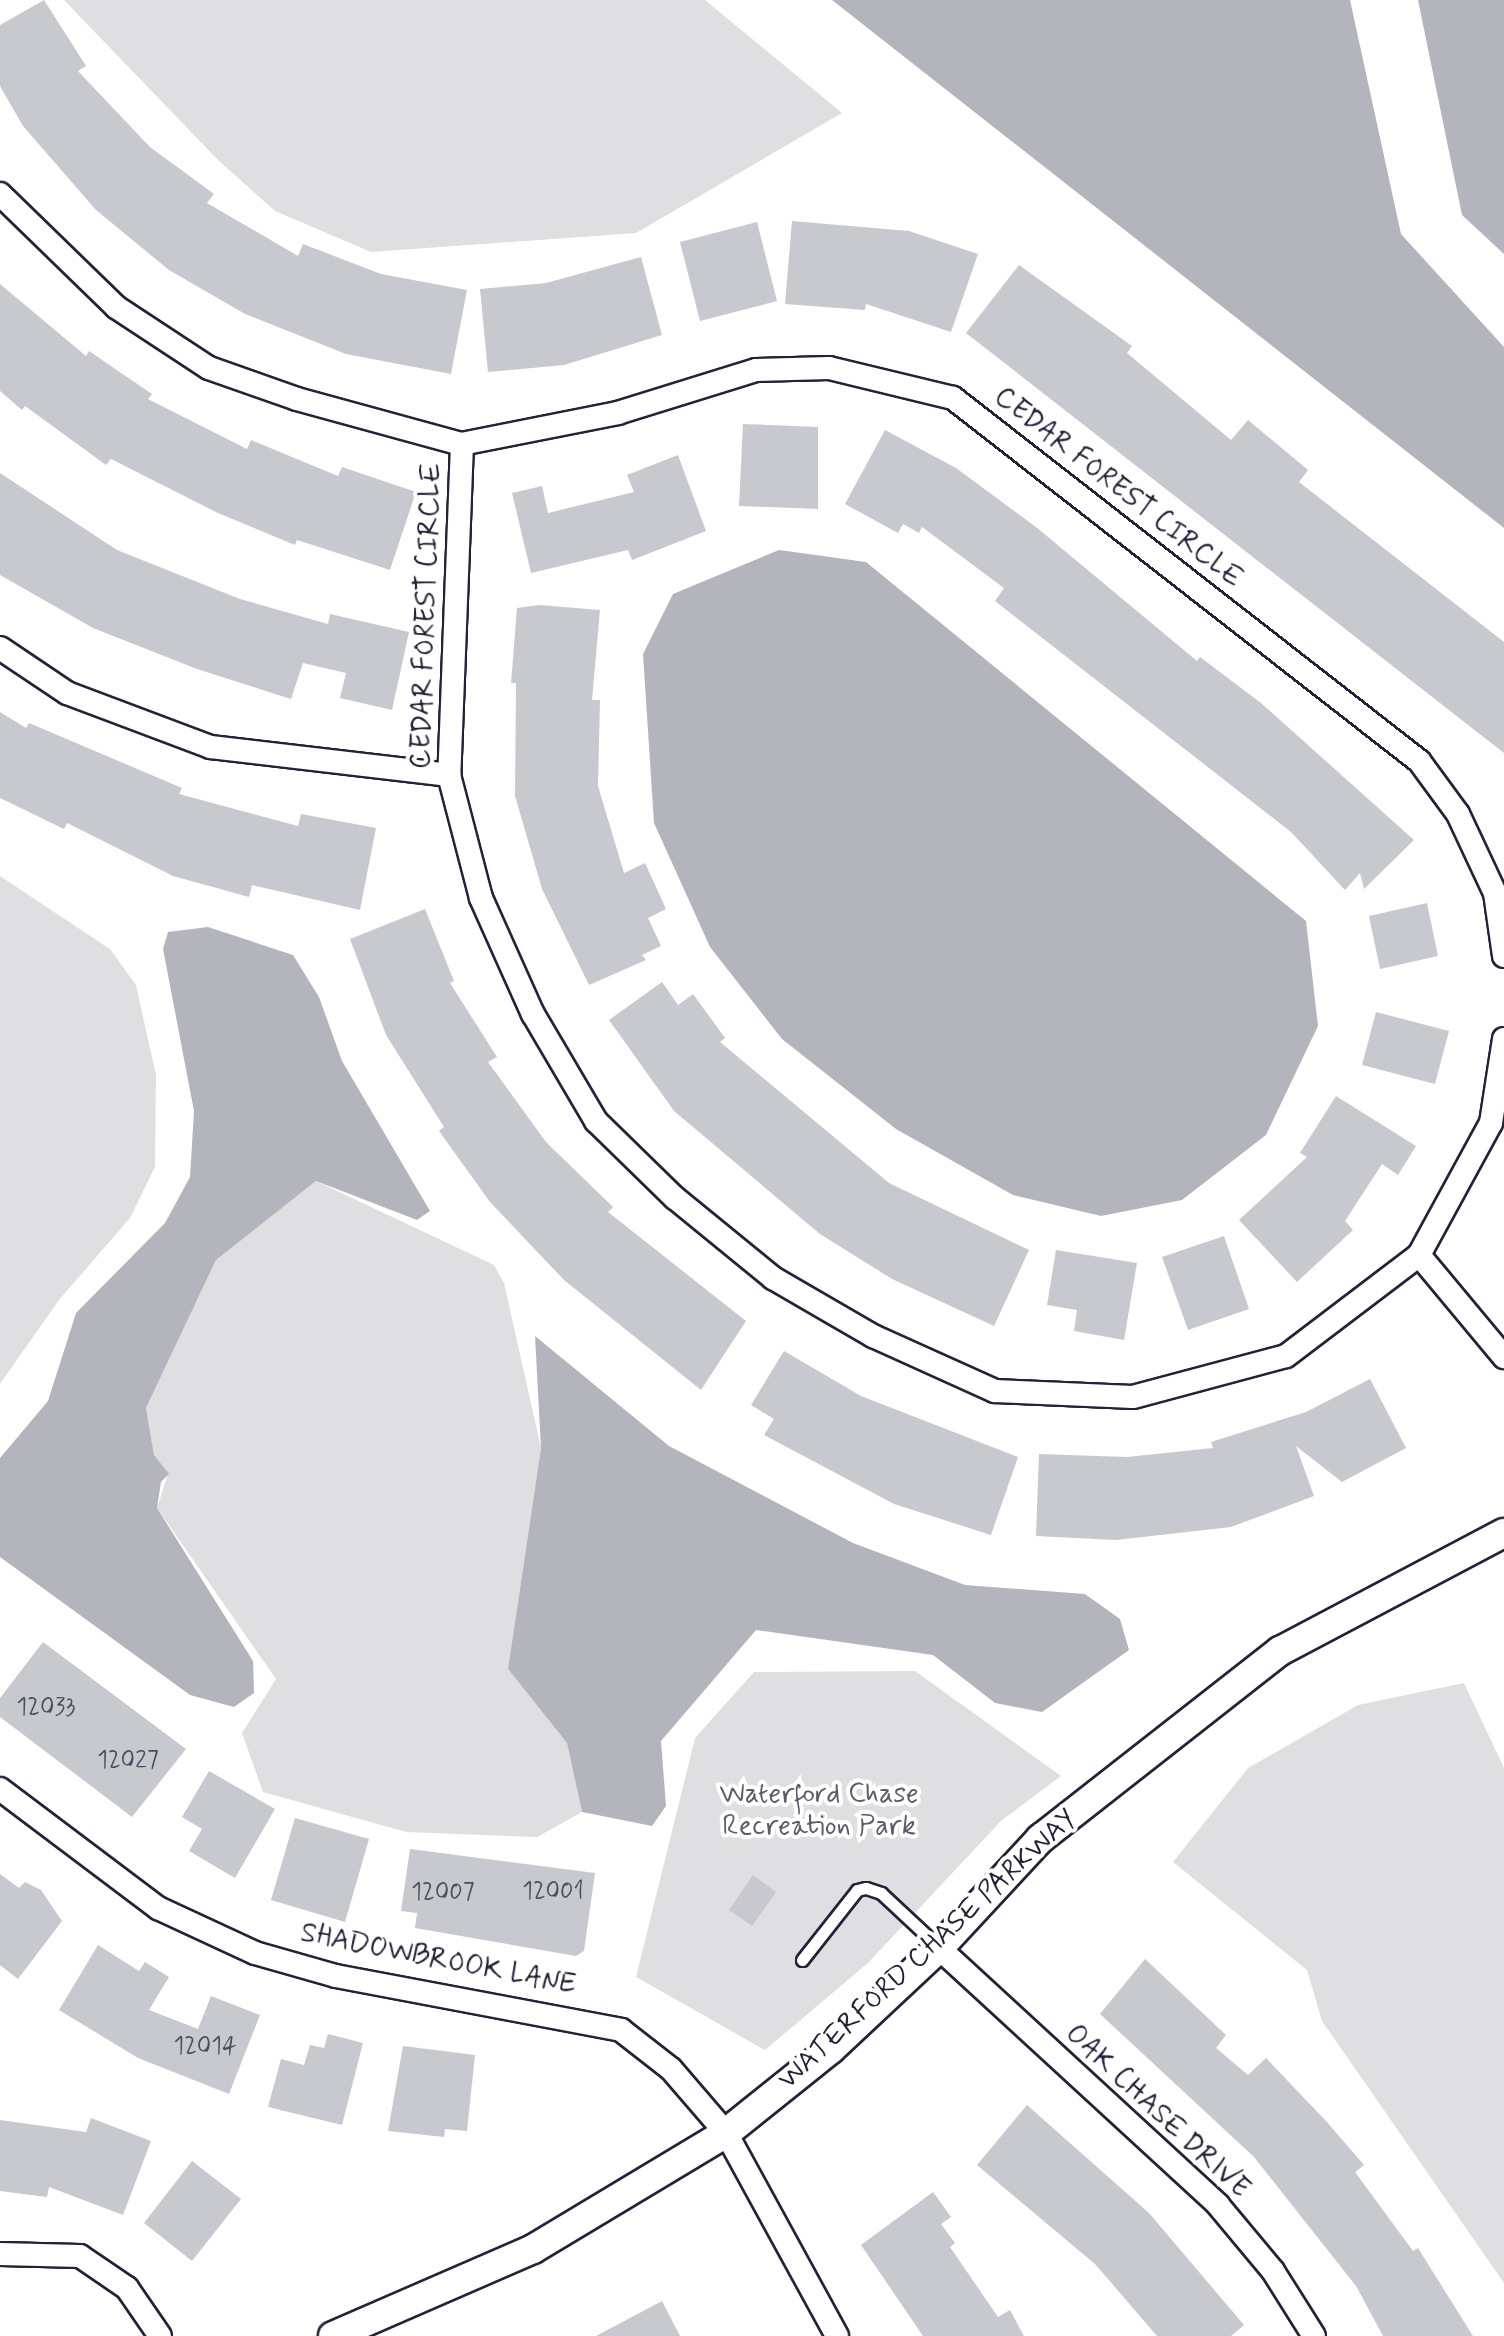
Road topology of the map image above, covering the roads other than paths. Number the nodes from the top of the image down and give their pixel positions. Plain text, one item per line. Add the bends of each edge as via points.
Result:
1 (0, 194) edge
2 (462, 444) junction
3 (0, 648) edge
4 (449, 775) junction
5 (1504, 956) edge
6 (1504, 1039) edge
7 (1419, 1255) junction
8 (1504, 1357) edge
9 (1504, 1533) edge
10 (0, 1789) edge
11 (939, 1948) junction
12 (802, 1960) dead end
13 (726, 2133) junction
14 (0, 2254) edge
15 (160, 2336) edge
16 (333, 2336) edge
17 (837, 2336) edge
18 (1314, 2336) edge

1 - 2 street via 116,307 209,368 297,399
2 - 4 street, CEDAR FOREST CIRCLE
2 - 5 street, CEDAR FOREST CIRCLE via 618,413 756,370 829,368 953,398 1419,761 1458,814 1495,893
3 - 4 street via 67,693 211,747
4 - 7 street, CEDAR FOREST CIRCLE via 481,898 533,1014 596,1121 675,1198 773,1278 873,1336 995,1391 1133,1397 1286,1356
6 - 7 street, CEDAR FOREST CIRCLE via 1491,1123
7 - 8 street
9 - 11 street, WATERFORD CHASE PARKWAY via 1280,1651 1040,1839
10 - 13 street, SHADOWBROOK LANE via 158,1908 255,1953 336,1976 621,2030 671,2069
11 - 12 lane via 881,1893 866,1888 857,1890
11 - 13 street, WATERFORD CHASE PARKWAY via 831,2049
11 - 18 street, OAK CHASE DRIVE via 1218,2205 1273,2271
13 - 16 street, WATERFORD CHASE PARKWAY via 533,2249
13 - 17 street, SHADOWBROOK LANE
14 - 15 street via 80,2256 127,2288

